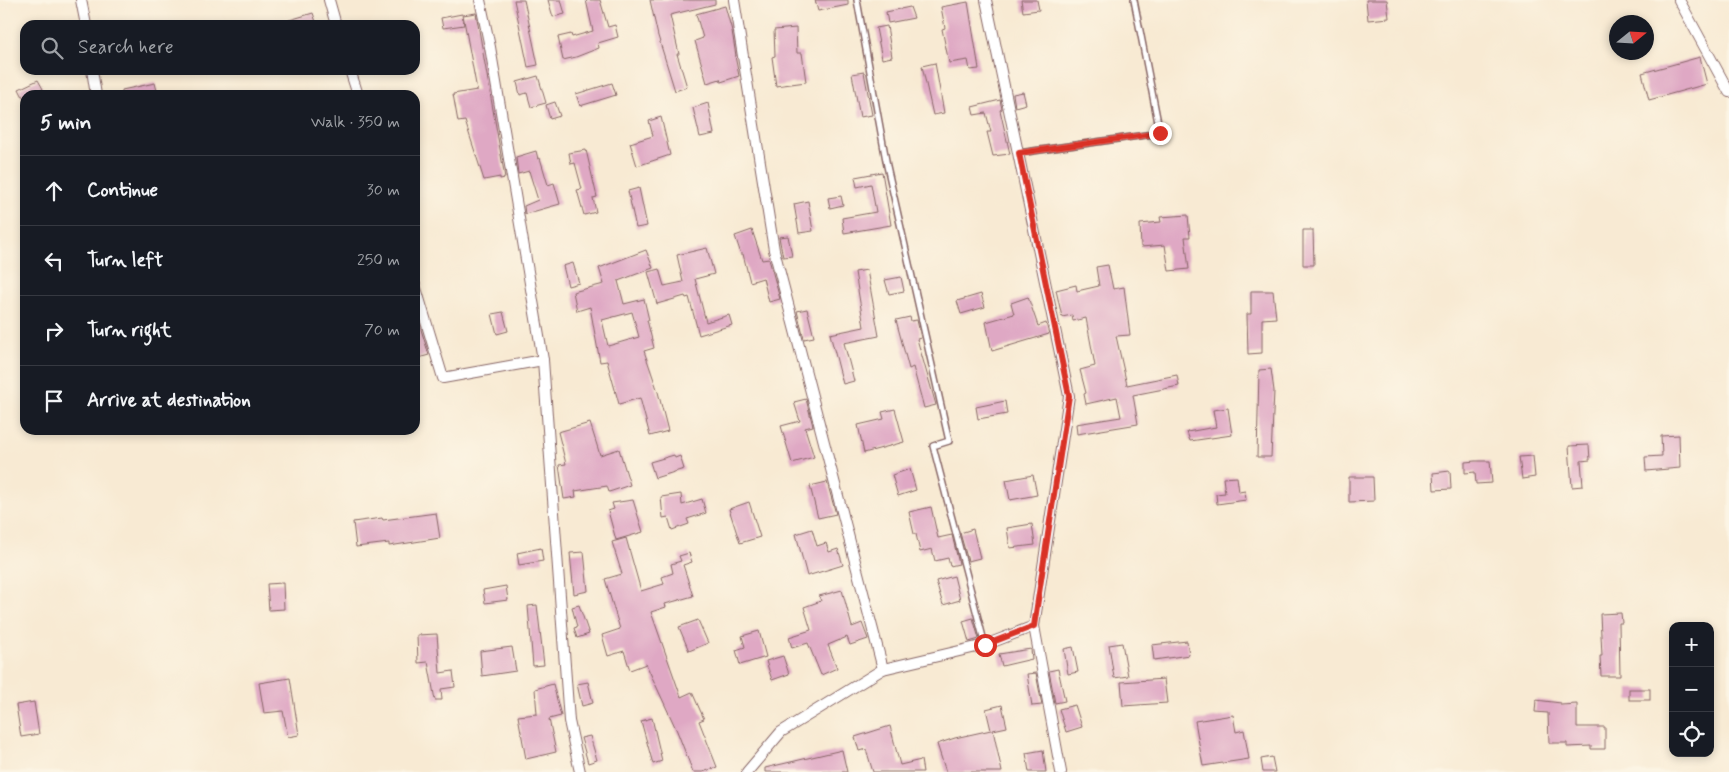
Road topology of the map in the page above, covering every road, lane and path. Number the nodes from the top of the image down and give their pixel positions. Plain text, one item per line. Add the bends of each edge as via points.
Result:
1 (81, 0) edge
2 (329, 0) edge
3 (480, 0) edge
4 (734, 0) edge
5 (857, 0) edge
6 (986, 0) edge
7 (1134, 0) edge
8 (1679, 0) edge
9 (85, 20) edge
10 (335, 20) edge
11 (93, 75) edge
12 (352, 75) edge
13 (95, 90) edge
14 (356, 90) edge
15 (1729, 92) edge
16 (1019, 153) junction
17 (420, 301) edge
18 (543, 360) junction
19 (1034, 626) junction
20 (985, 645) junction
21 (883, 669) junction
22 (580, 772) edge
23 (747, 772) edge
24 (1061, 772) edge

1 - 9 street
2 - 10 street
3 - 18 street
4 - 21 street via 774,250
5 - 20 lane via 887,166 949,441 933,446
6 - 16 street
7 - 16 lane via 1160,133
8 - 15 street
11 - 13 street
12 - 14 street
16 - 19 street via 1069,396
17 - 18 street via 443,378
18 - 22 street via 569,721
19 - 20 street
19 - 24 street
20 - 21 street
21 - 23 street via 781,732

